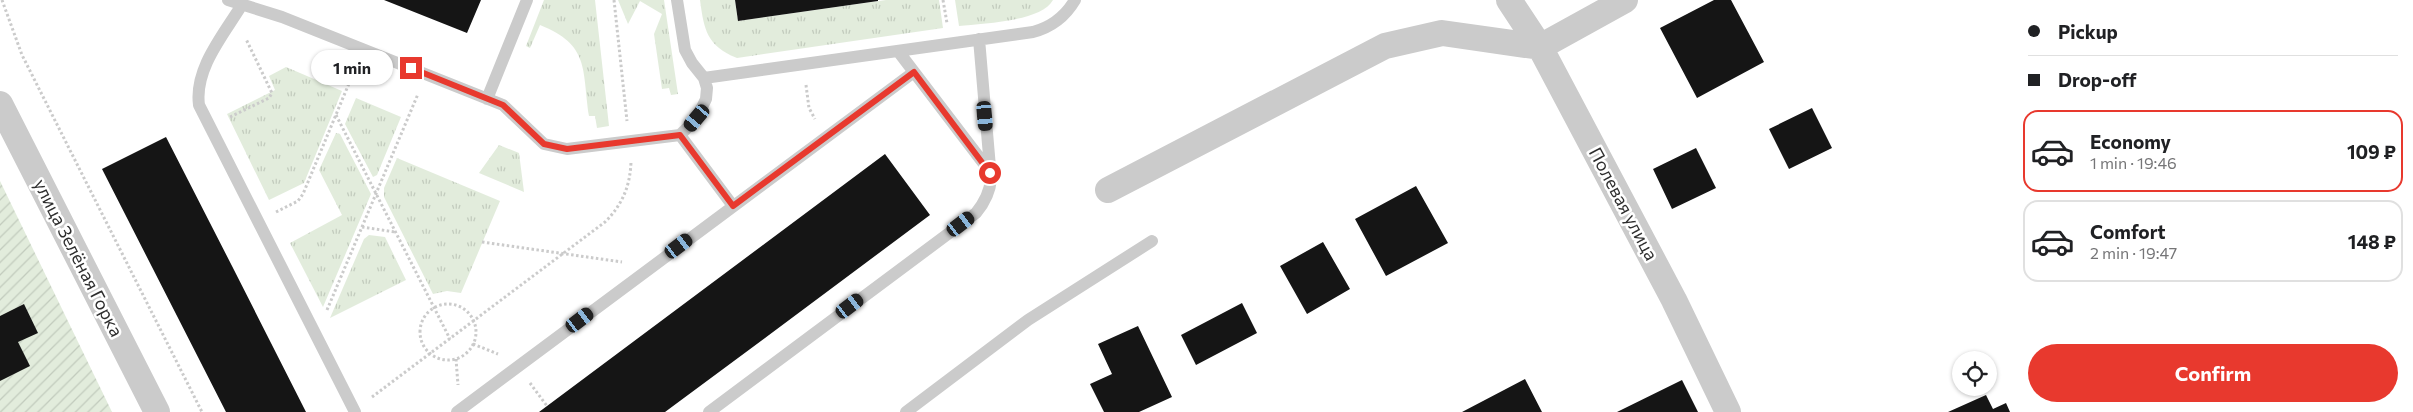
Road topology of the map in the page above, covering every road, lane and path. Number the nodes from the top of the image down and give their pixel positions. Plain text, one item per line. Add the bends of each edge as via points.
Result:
1 (2, 0) edge
2 (527, 0) edge
3 (614, 0) edge
4 (677, 0) edge
5 (1075, 0) edge
6 (1509, 0) edge
7 (1625, 0) edge
8 (235, 1) edge
9 (235, 17) junction
10 (979, 39) junction
11 (1540, 47) junction
12 (364, 49) junction
13 (898, 51) junction
14 (803, 64) junction
15 (914, 72) junction
16 (426, 74) junction
17 (704, 78) junction
18 (487, 99) junction
19 (0, 104) edge
20 (336, 115) junction
21 (209, 127) junction
22 (680, 135) junction
23 (828, 136) junction
24 (629, 142) junction
25 (990, 173) junction
26 (1108, 190) dead end
27 (376, 193) junction
28 (733, 206) junction
29 (257, 221) junction
30 (362, 227) junction
31 (396, 232) junction
32 (1152, 241) dead end
33 (482, 242) dead end
34 (563, 254) junction
35 (652, 266) junction
36 (434, 307) junction
37 (474, 321) junction
38 (316, 336) junction
39 (450, 339) junction
40 (430, 354) junction
41 (355, 411) edge
42 (157, 412) edge
43 (202, 412) edge
44 (457, 412) edge
45 (709, 412) edge
46 (906, 412) edge
47 (1728, 412) edge

1 - 43 path via 22,55
2 - 18 lane
3 - 24 path
4 - 17 lane via 685,50
5 - 10 lane via 1061,18 1044,29
6 - 11 street, Полевая улица
7 - 11 street
8 - 9 lane
8 - 12 lane
9 - 21 lane via 204,68 198,85 199,105
9 - 21 path via 272,93 269,98
10 - 13 lane
10 - 25 lane
11 - 26 street via 1442,33 1385,46
11 - 47 street, Полевая улица via 1674,300
12 - 16 lane
12 - 20 path
13 - 14 lane
13 - 15 lane
14 - 17 lane
14 - 23 path via 809,108
15 - 23 lane
15 - 25 lane
16 - 18 lane
16 - 27 path
17 - 22 lane via 707,88 702,110
18 - 24 lane via 510,110 536,139 550,147 567,149
19 - 42 street, улица Зелёная Горка
20 - 27 path
20 - 29 path via 301,198
21 - 29 lane
22 - 24 lane
22 - 28 lane
23 - 28 lane
24 - 34 path via 630,174 621,202 605,222
25 - 45 lane via 987,197 976,213
27 - 30 path
27 - 31 path
28 - 35 lane
29 - 38 lane
30 - 31 path
30 - 38 path
31 - 36 path
32 - 46 lane via 1028,320
33 - 34 path
34 - 35 path
34 - 37 path
35 - 44 lane
36 - 37 path via 452,303 462,307
36 - 39 path
36 - 40 path via 426,313 420,329 420,339
37 - 39 path
37 - 40 path via 476,337 466,353 447,360
38 - 41 lane
39 - 40 path
40 - 41 path

